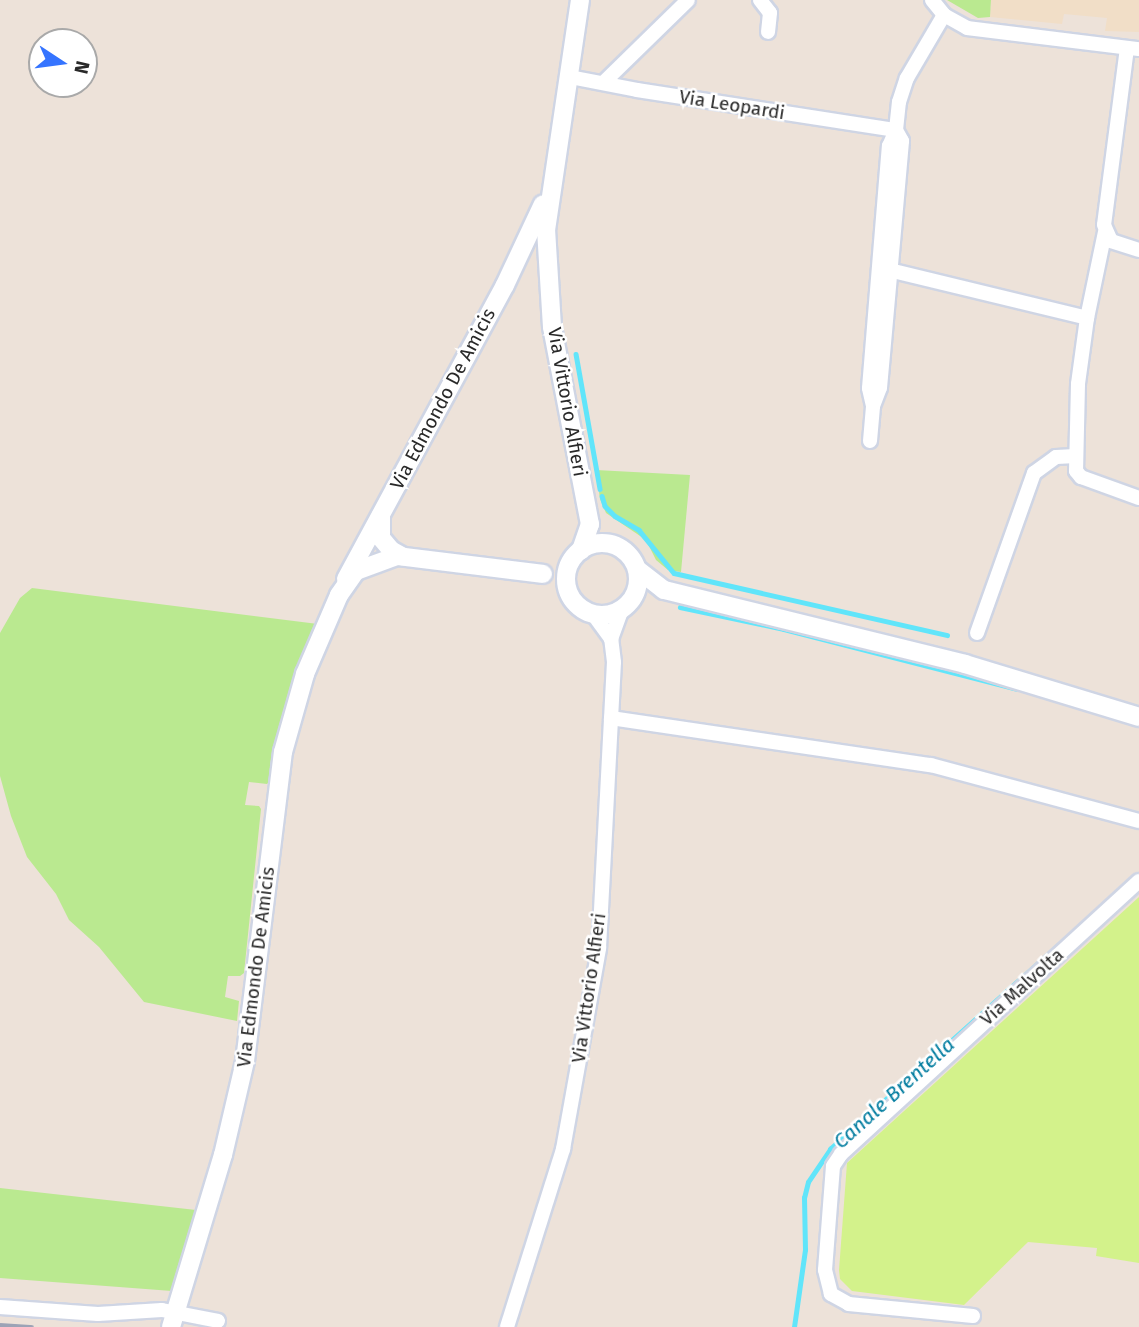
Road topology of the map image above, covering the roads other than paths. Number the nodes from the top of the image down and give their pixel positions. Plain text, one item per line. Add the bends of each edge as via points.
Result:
1 (580, 0) edge
2 (688, 0) edge
3 (760, 0) edge
4 (932, 0) edge
5 (944, 15) junction
6 (768, 32) dead end
7 (1133, 48) edge
8 (570, 77) junction
9 (604, 82) junction
10 (896, 130) junction
11 (552, 181) junction
12 (1105, 232) junction
13 (1139, 250) edge
14 (885, 269) junction
15 (548, 279) junction
16 (505, 285) junction
17 (1087, 318) junction
18 (870, 440) dead end
19 (1076, 456) junction
20 (1139, 498) edge
21 (381, 514) junction
22 (590, 524) junction
23 (616, 545) junction
24 (577, 555) junction
25 (402, 556) junction
26 (456, 564) junction
27 (637, 569) junction
28 (543, 574) junction
29 (664, 590) junction
30 (568, 591) junction
31 (337, 601) junction
32 (625, 607) junction
33 (593, 614) junction
34 (977, 633) dead end
35 (611, 639) junction
36 (1139, 717) edge
37 (611, 718) junction
38 (1139, 821) edge
39 (1139, 881) edge
40 (0, 1307) edge
41 (973, 1317) dead end
42 (174, 1320) edge
43 (218, 1321) dead end
44 (507, 1327) edge

1 - 8 street, Via Edmondo De Amicis
2 - 9 street
3 - 6 street via 770,13
4 - 5 street
5 - 7 street via 967,28
5 - 10 street via 906,78
7 - 12 street via 1106,199
8 - 9 street, Via Leopardi
8 - 11 street, Via Edmondo De Amicis
9 - 10 street, Via Leopardi
10 - 14 street via 889,146
11 - 15 street, Via Edmondo De Amicis
11 - 16 street, Via Edmondo De Amicis
12 - 13 street via 1111,241
12 - 17 street
14 - 17 street
14 - 18 street via 869,388 873,406
15 - 16 street, Via Edmondo De Amicis via 539,268 527,265
15 - 22 street, Via Vittorio Alfieri via 552,327
16 - 21 street, Via Edmondo De Amicis
17 - 19 street
19 - 20 street via 1081,477
19 - 34 street via 1056,457 1034,473
21 - 25 street via 383,542
21 - 31 street, Via Edmondo De Amicis
22 - 23 street
22 - 24 street
23 - 24 street via 592,544
23 - 27 street
24 - 28 street
24 - 30 street via 566,580
25 - 26 street
25 - 31 street via 356,571
26 - 28 street
26 - 31 street via 384,568 350,585
27 - 29 street
27 - 32 street via 639,581
28 - 30 street
29 - 32 street
29 - 36 street via 965,664
30 - 33 street
31 - 42 street, Via Edmondo De Amicis via 302,682 285,745 247,1051 223,1154
32 - 33 street via 608,615
32 - 35 street, Via Vittorio Alfieri
33 - 35 street
35 - 37 street, Via Vittorio Alfieri
37 - 38 street via 931,765
37 - 44 street, Via Vittorio Alfieri via 599,948 563,1149
39 - 41 street, Via Malvolta via 833,1166 825,1270 831,1294 849,1304
40 - 42 street via 98,1314 162,1310
42 - 43 street

